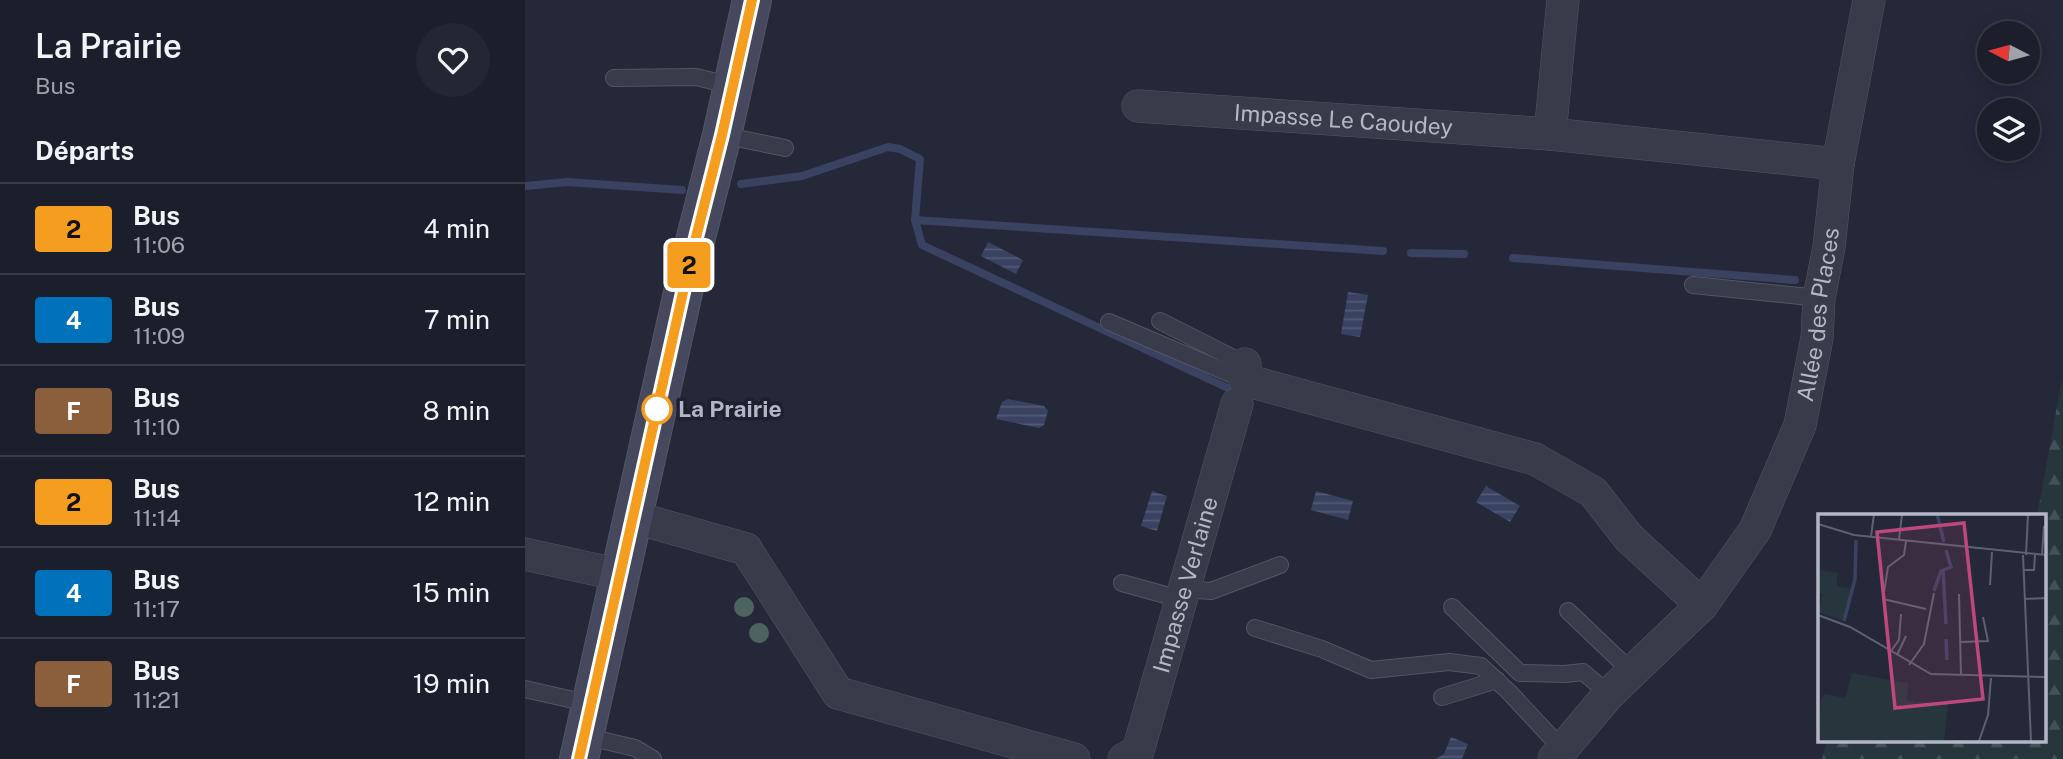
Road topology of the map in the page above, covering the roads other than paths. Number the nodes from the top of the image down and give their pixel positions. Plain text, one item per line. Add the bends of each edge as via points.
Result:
1 (753, 0) edge
2 (1563, 0) edge
3 (1869, 0) edge
4 (614, 78) dead end
5 (733, 86) junction
6 (1137, 106) dead end
7 (1550, 134) junction
8 (722, 135) junction
9 (785, 148) dead end
10 (1838, 163) junction
11 (1693, 285) dead end
12 (1819, 298) junction
13 (1160, 321) dead end
14 (1109, 322) dead end
15 (1242, 383) junction
16 (633, 517) junction
17 (525, 554) edge
18 (1280, 565) dead end
19 (620, 575) junction
20 (1122, 583) dead end
21 (1181, 594) junction
22 (1703, 606) junction
23 (1453, 607) dead end
24 (1568, 611) dead end
25 (1255, 628) dead end
26 (1633, 673) junction
27 (1497, 680) junction
28 (525, 689) edge
29 (1609, 694) junction
30 (1442, 697) dead end
31 (585, 733) edge
32 (1558, 754) edge
33 (653, 759) edge
34 (1074, 759) edge
35 (1124, 759) edge

1 - 5 main road
2 - 7 street
3 - 10 street, Allée des Places
4 - 5 lane via 696,77
5 - 8 main road
6 - 7 street, Impasse Le Caoudey
7 - 10 street, Impasse Le Caoudey
8 - 9 lane
8 - 16 main road
10 - 12 street, Allée des Places
11 - 12 lane
12 - 22 street, Allée des Places via 1817,338 1800,425 1755,530
13 - 15 lane
14 - 15 lane
15 - 21 street, Impasse Verlaine
15 - 22 street via 1535,459 1593,492 1629,538
16 - 19 main road
16 - 34 street via 746,549 838,693
17 - 19 street
18 - 21 lane via 1211,591
19 - 31 main road
20 - 21 lane
21 - 35 street, Impasse Verlaine via 1138,751
22 - 26 street, Allée des Places
23 - 29 lane via 1520,673 1583,672
24 - 26 lane
25 - 27 lane via 1371,670 1449,662 1481,666
26 - 29 street, Allée des Places
27 - 30 lane
27 - 32 lane
28 - 31 lane
29 - 32 street, Allée des Places
31 - 33 lane via 635,748

